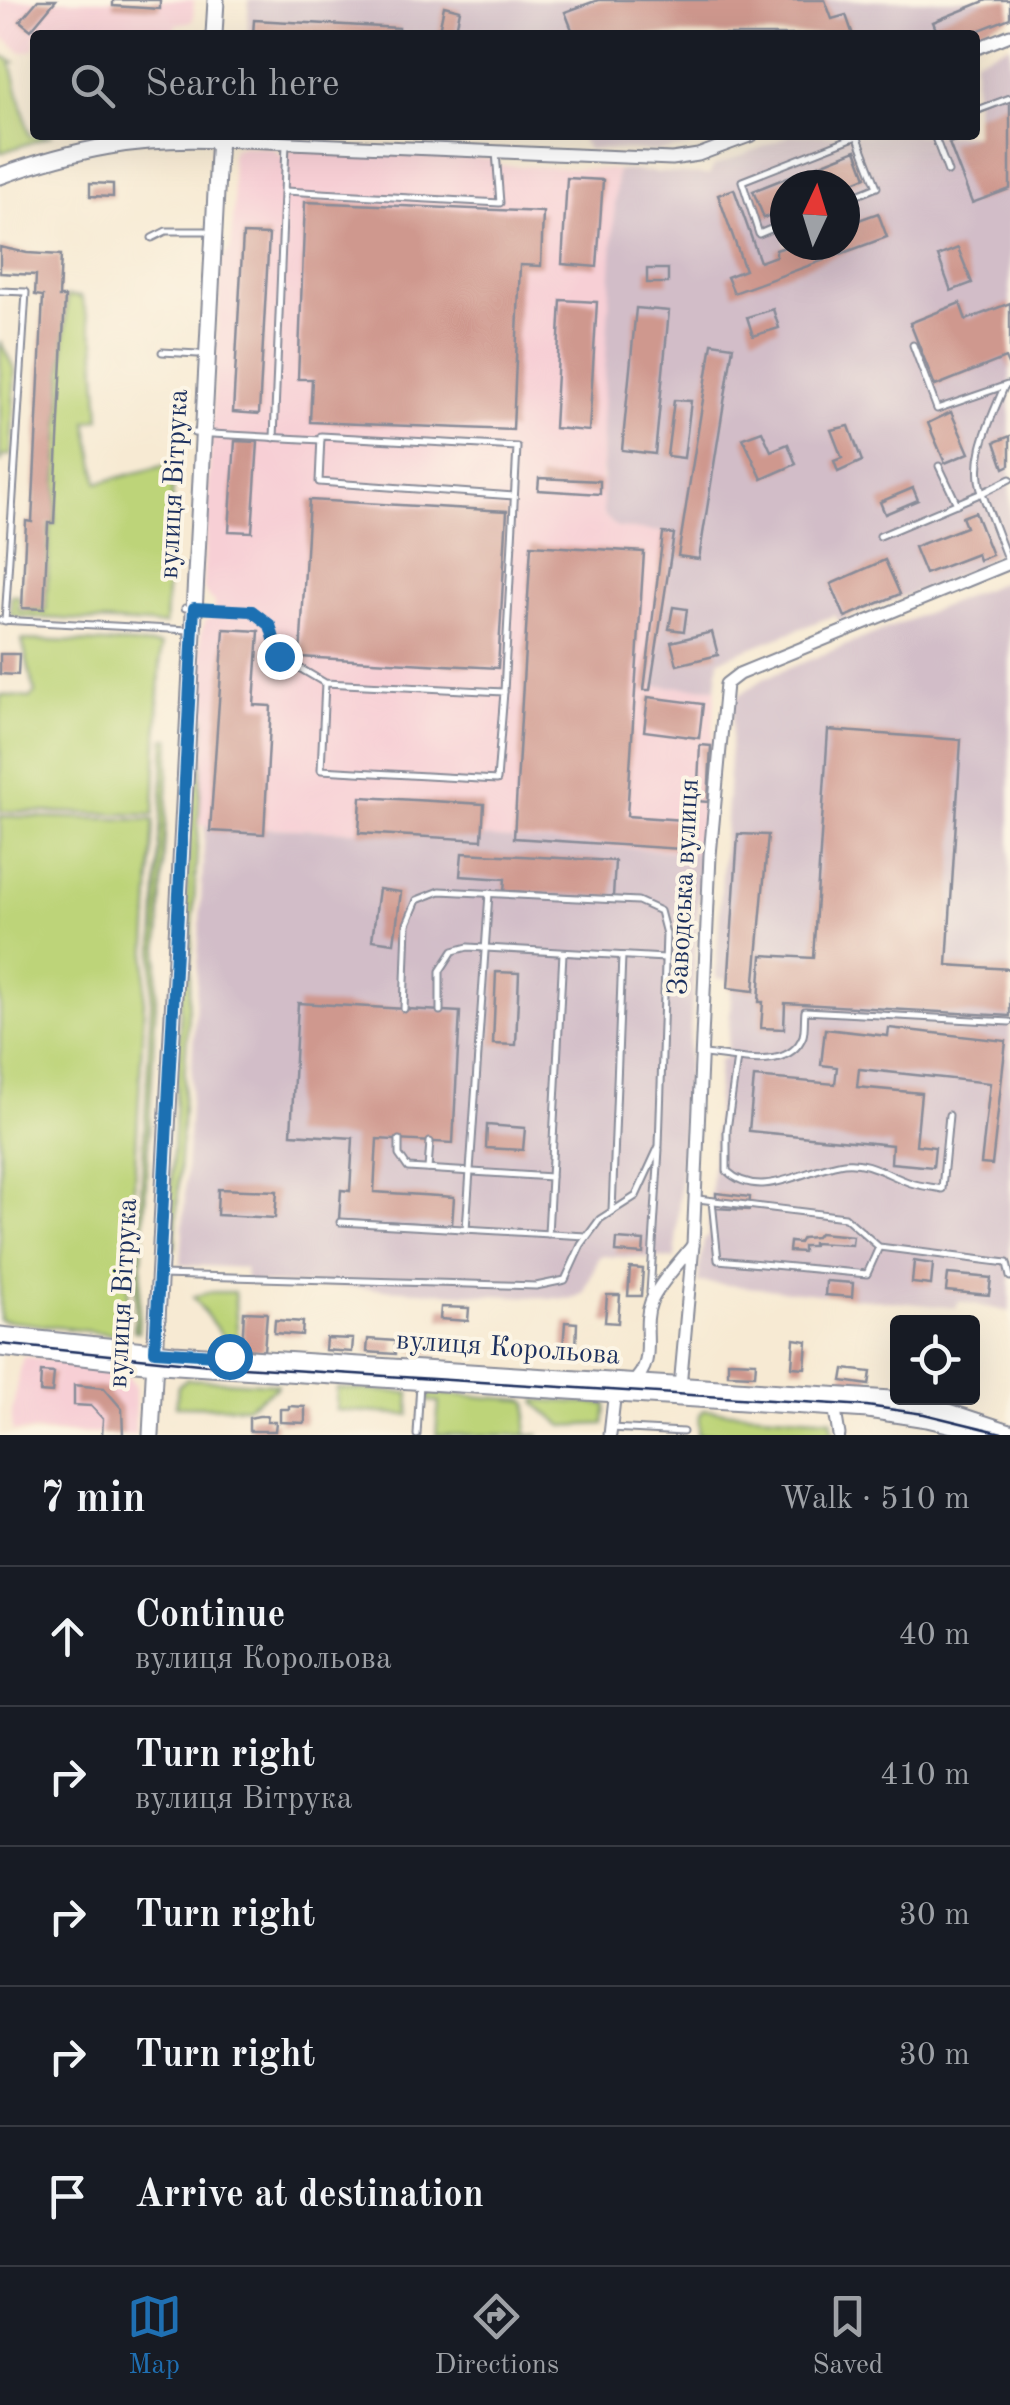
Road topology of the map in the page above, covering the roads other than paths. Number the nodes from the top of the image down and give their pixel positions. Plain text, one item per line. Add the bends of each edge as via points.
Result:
1 (216, 0) edge
2 (225, 0) edge
3 (214, 30) edge
4 (223, 30) edge
5 (1010, 36) edge
6 (980, 47) edge
7 (1010, 98) edge
8 (980, 109) edge
9 (153, 140) edge
10 (214, 140) edge
11 (214, 140) edge
12 (257, 140) edge
13 (738, 140) edge
14 (847, 140) edge
15 (859, 140) edge
16 (936, 140) edge
17 (285, 142) junction
18 (496, 152) junction
19 (770, 170) edge
20 (770, 170) edge
21 (948, 172) dead end
22 (0, 176) edge
23 (285, 191) junction
24 (860, 194) edge
25 (770, 229) edge
26 (205, 230) junction
27 (152, 238) dead end
28 (0, 290) edge
29 (912, 344) dead end
30 (162, 352) dead end
31 (198, 354) junction
32 (1007, 385) edge
33 (198, 433) junction
34 (274, 438) junction
35 (320, 440) junction
36 (939, 466) dead end
37 (1010, 480) edge
38 (982, 493) junction
39 (514, 496) junction
40 (957, 504) junction
41 (880, 536) dead end
42 (1010, 564) edge
43 (190, 608) junction
44 (2, 620) edge
45 (188, 630) junction
46 (325, 682) junction
47 (504, 692) junction
48 (489, 893) junction
49 (486, 948) junction
50 (563, 952) junction
51 (622, 956) junction
52 (666, 958) junction
53 (404, 1009) dead end
54 (440, 1011) dead end
55 (1010, 1022) edge
56 (702, 1054) junction
57 (736, 1058) junction
58 (948, 1115) dead end
59 (399, 1140) dead end
60 (430, 1142) dead end
61 (659, 1146) junction
62 (428, 1170) junction
63 (470, 1172) junction
64 (551, 1177) junction
65 (695, 1199) junction
66 (712, 1201) junction
67 (612, 1211) junction
68 (340, 1222) dead end
69 (466, 1229) junction
70 (548, 1234) junction
71 (588, 1236) junction
72 (693, 1245) junction
73 (878, 1247) junction
74 (158, 1275) junction
75 (1010, 1278) edge
76 (650, 1304) junction
77 (0, 1334) edge
78 (0, 1348) edge
79 (150, 1357) junction
80 (420, 1375) junction
81 (621, 1386) junction
82 (680, 1387) junction
83 (834, 1401) junction
84 (611, 1431) edge
85 (683, 1432) dead end
86 (1010, 1432) edge
87 (147, 1435) edge
88 (417, 1435) edge
89 (839, 1435) edge
90 (994, 1435) edge

1 - 3 main road
2 - 4 main road
5 - 6 street
7 - 8 lane
9 - 22 main road via 90,147
10 - 26 main road, вулиця Вітрука
11 - 33 main road, вулиця Вітрука
12 - 17 street
13 - 18 street via 672,160
14 - 20 lane
15 - 24 lane via 877,187
16 - 21 lane
17 - 18 street
17 - 23 lane
18 - 23 lane via 500,202
19 - 25 lane via 742,181 759,234
23 - 34 lane
26 - 27 lane
26 - 31 main road, вулиця Вітрука
28 - 44 lane via 26,292
29 - 32 lane via 937,410
30 - 31 lane
31 - 33 main road, вулиця Вітрука
32 - 38 lane via 982,443 976,476
33 - 34 lane
33 - 43 main road, вулиця Вітрука
34 - 35 lane
35 - 39 lane via 318,482
35 - 39 lane via 517,447
36 - 40 lane
37 - 38 lane
38 - 40 lane
38 - 42 lane
39 - 47 lane
40 - 41 lane
42 - 56 street, Заводська вулиця via 726,684
43 - 45 main road, вулиця Вітрука
43 - 46 lane via 252,611 270,625 279,656
44 - 45 lane
45 - 74 main road, вулиця Вітрука
45 - 79 main road, вулиця Вітрука
46 - 47 lane
46 - 47 lane via 321,770 497,780
48 - 49 lane
48 - 52 lane via 638,901 660,911
48 - 53 lane via 440,891 417,900 406,924
49 - 50 lane
49 - 54 lane via 453,952 440,971
49 - 63 lane
50 - 51 lane
50 - 64 lane
51 - 52 lane
51 - 67 lane
52 - 61 lane
55 - 57 lane via 805,1011 802,1038 788,1053 764,1062
56 - 57 lane
56 - 65 street, Заводська вулиця
57 - 58 lane via 727,1171 738,1182 766,1184 848,1162 942,1189
59 - 62 lane via 401,1162
60 - 62 lane
61 - 67 lane via 636,1196
61 - 76 lane
62 - 63 lane
63 - 64 lane
63 - 69 lane
64 - 70 lane
65 - 66 lane
65 - 72 street, Заводська вулиця
66 - 73 lane via 845,1217
66 - 73 lane via 718,1260 867,1274
67 - 71 lane
68 - 69 lane
69 - 70 lane
70 - 71 lane
71 - 74 lane via 565,1280 536,1286
72 - 76 street
72 - 82 street, Заводська вулиця
73 - 75 lane via 1007,1263
74 - 79 main road, вулиця Вітрука
76 - 81 street via 647,1361 642,1375
77 - 79 main road, вулиця Корольова
78 - 79 main road, вулиця Корольова
79 - 80 main road, вулиця Корольова
79 - 87 main road, вулиця Вітрука
80 - 81 main road, вулиця Корольова
80 - 88 lane
81 - 82 main road, вулиця Корольова
81 - 83 main road, вулиця Корольова
81 - 84 street
82 - 83 main road, вулиця Корольова
83 - 86 main road, вулиця Корольова via 922,1404
83 - 89 street
83 - 90 main road, вулиця Корольова
84 - 85 lane

